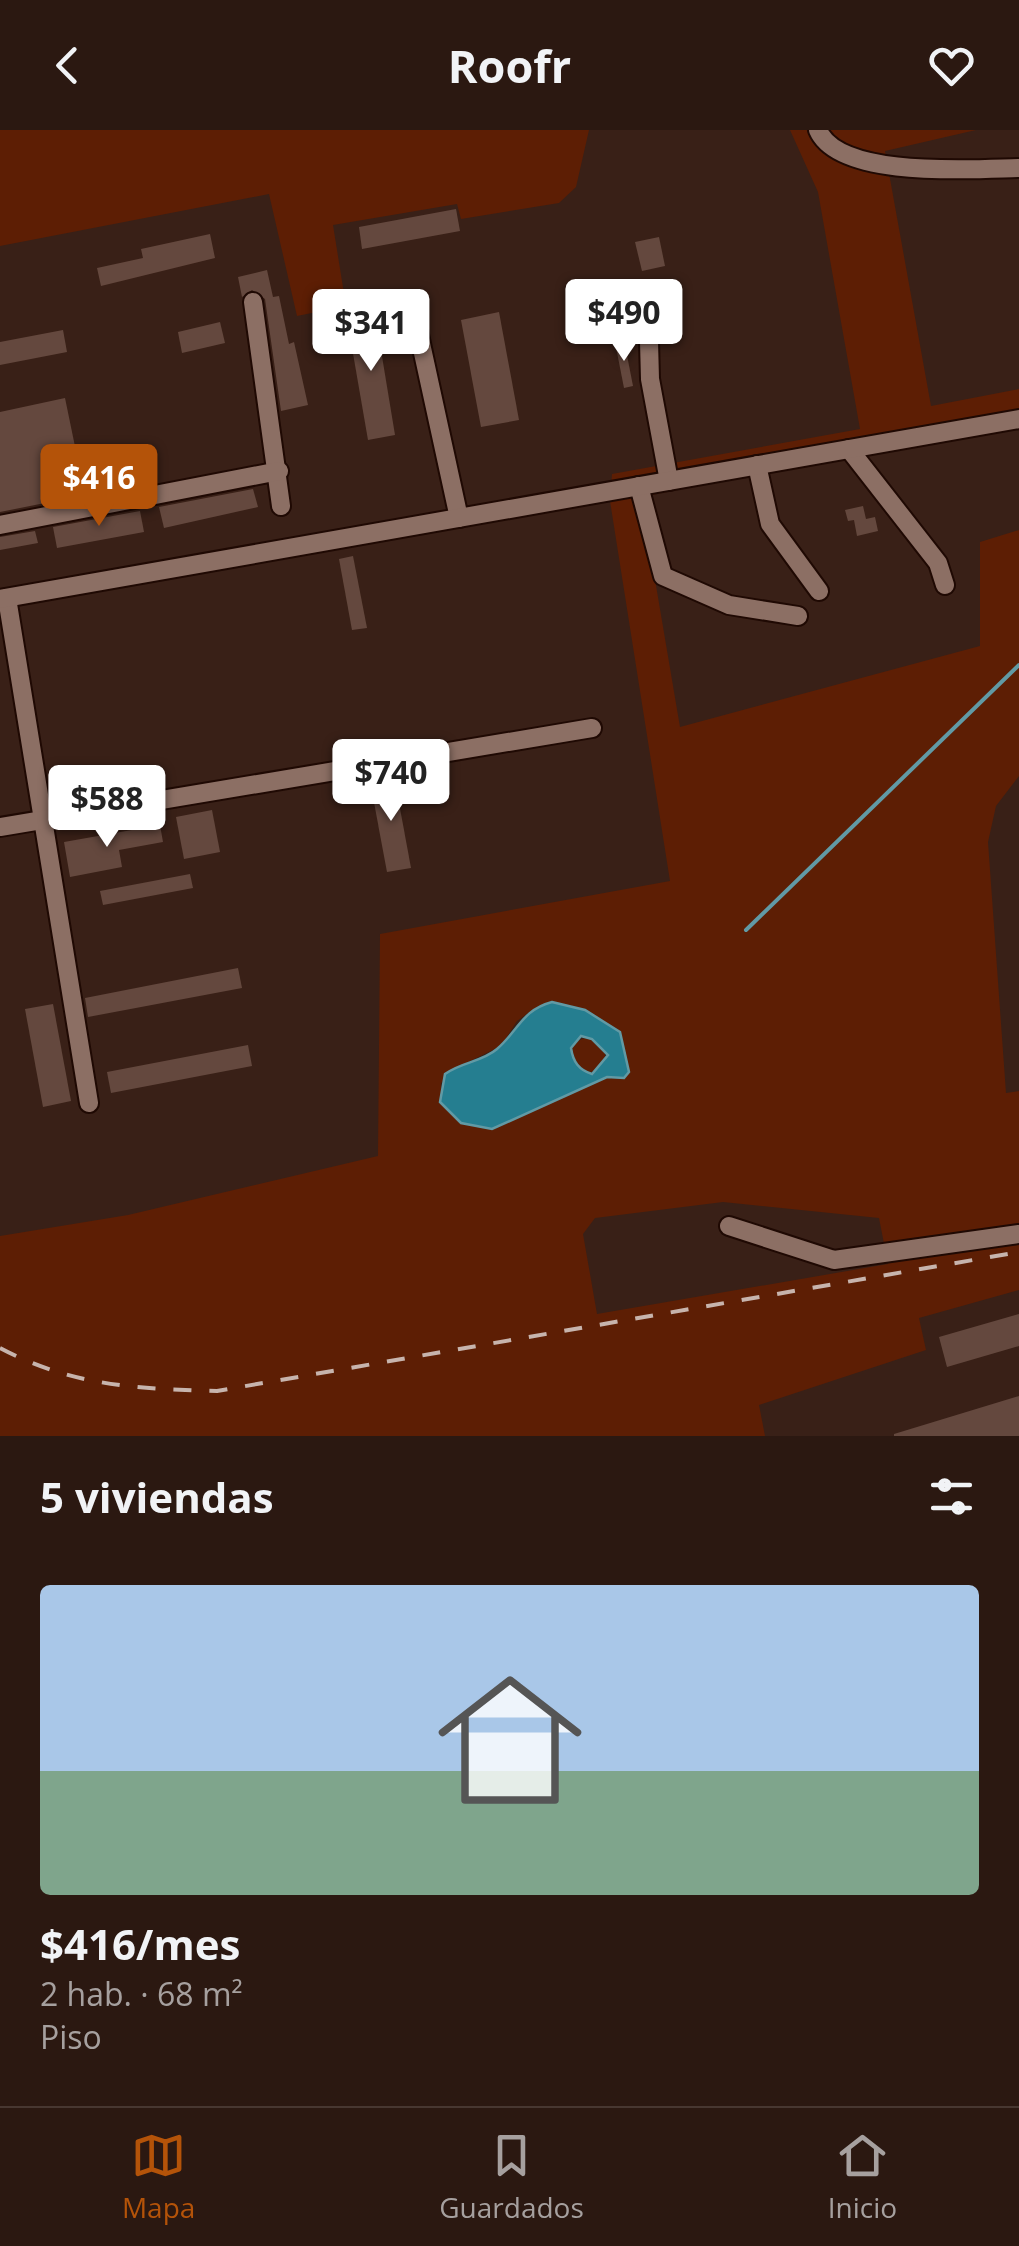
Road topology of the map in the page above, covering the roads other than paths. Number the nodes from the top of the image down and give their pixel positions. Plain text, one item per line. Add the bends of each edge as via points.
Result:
1 (818, 130) edge
2 (1019, 168) edge
3 (253, 302) dead end
4 (648, 304) dead end
5 (413, 307) dead end
6 (1019, 419) edge
7 (848, 449) junction
8 (757, 465) junction
9 (279, 470) junction
10 (669, 480) junction
11 (638, 486) junction
12 (281, 506) dead end
13 (459, 518) junction
14 (0, 525) edge
15 (945, 584) dead end
16 (818, 591) dead end
17 (3, 598) edge
18 (798, 616) dead end
19 (592, 728) dead end
20 (43, 816) junction
21 (0, 827) edge
22 (90, 1103) dead end
23 (729, 1226) dead end
24 (1019, 1234) edge

1 - 2 street via 822,141 841,152 922,171
3 - 9 street
4 - 10 street via 650,379
5 - 13 street
6 - 7 street
7 - 8 street
7 - 15 street via 938,563
8 - 10 street
8 - 16 street via 770,524
9 - 12 street
9 - 14 street
10 - 11 street
11 - 13 street
11 - 18 street via 663,576 729,605
13 - 17 street
17 - 20 street
19 - 20 street
20 - 21 street
20 - 22 street
23 - 24 street via 834,1260

